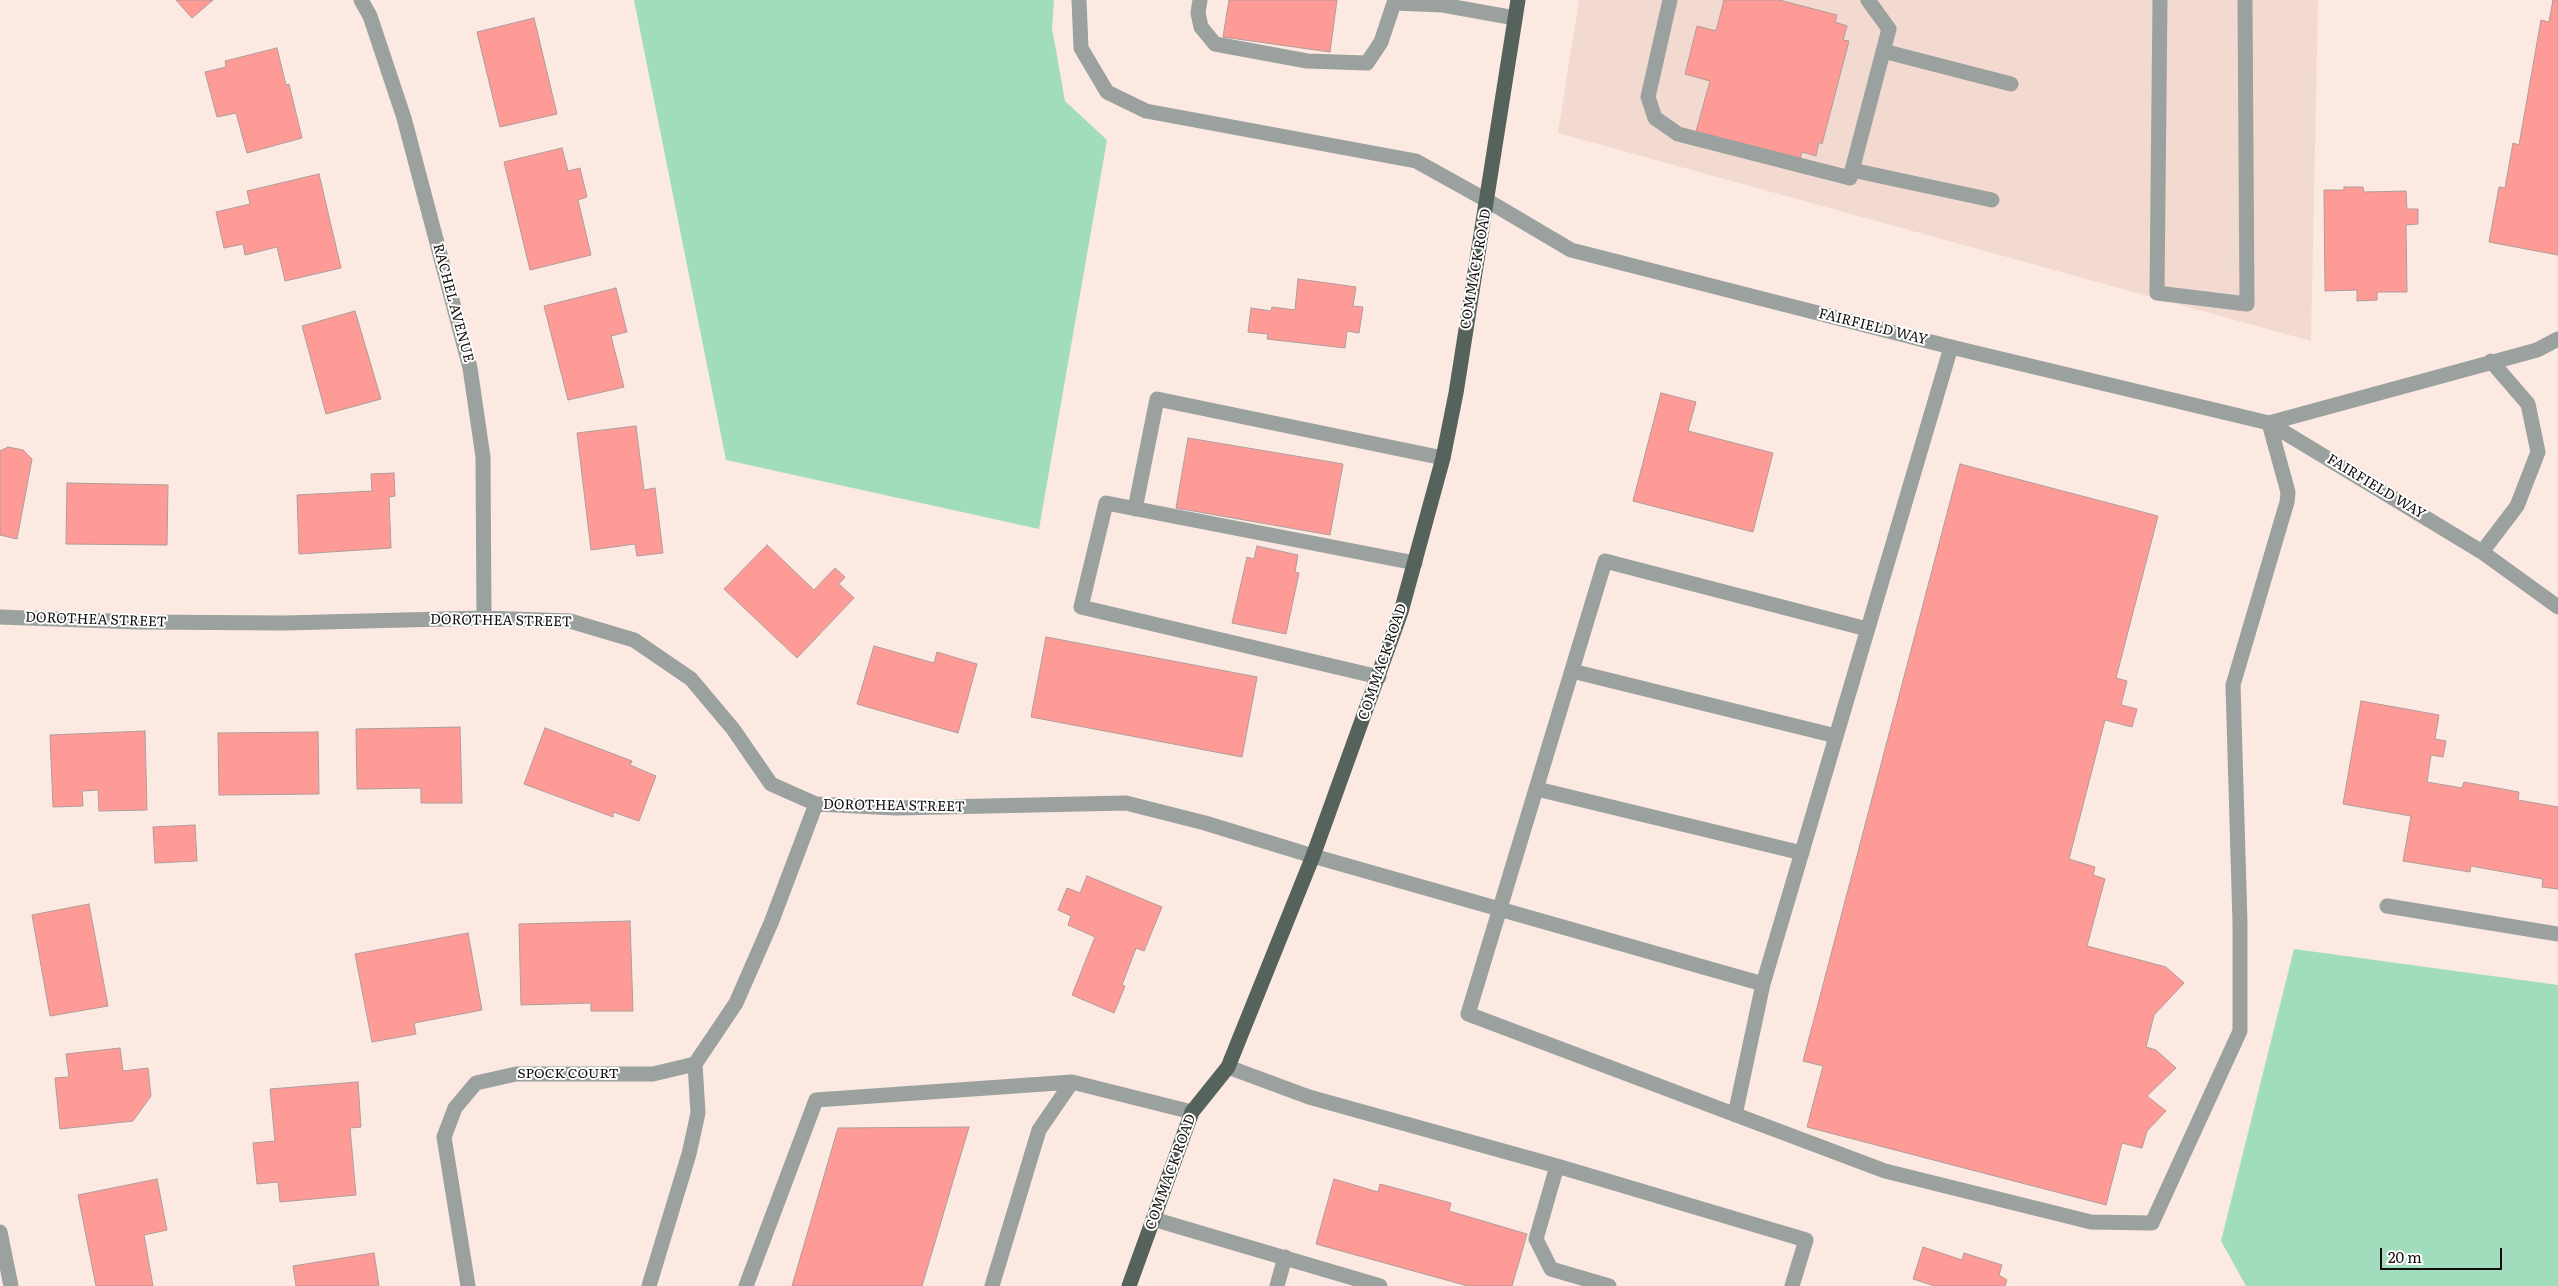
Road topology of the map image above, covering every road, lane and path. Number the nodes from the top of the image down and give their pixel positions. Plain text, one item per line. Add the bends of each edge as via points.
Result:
1 (361, 0) edge
2 (1079, 0) edge
3 (1200, 0) edge
4 (1518, 0) edge
5 (1670, 0) edge
6 (1868, 0) edge
7 (2160, 0) edge
8 (2245, 0) edge
9 (1395, 1) edge
10 (1515, 18) junction
11 (1883, 51) junction
12 (2011, 84) dead end
13 (1852, 170) junction
14 (1992, 200) dead end
15 (1488, 201) junction
16 (2558, 339) edge
17 (1951, 347) junction
18 (2491, 361) junction
19 (2269, 422) junction
20 (1443, 458) junction
21 (1135, 509) junction
22 (2482, 552) junction
23 (1415, 563) junction
24 (2558, 607) edge
25 (0, 617) edge
26 (484, 618) junction
27 (1867, 629) junction
28 (1572, 671) junction
29 (1379, 677) junction
30 (1836, 736) junction
31 (1537, 789) junction
32 (816, 804) junction
33 (1802, 853) junction
34 (1313, 856) junction
35 (2387, 906) dead end
36 (1501, 910) junction
37 (2558, 934) edge
38 (1763, 984) junction
39 (695, 1064) junction
40 (1228, 1067) junction
41 (1072, 1082) junction
42 (1192, 1112) junction
43 (1735, 1115) junction
44 (1558, 1166) junction
45 (1153, 1219) junction
46 (0, 1232) edge
47 (1285, 1257) junction
48 (11, 1286) edge
49 (468, 1286) edge
50 (649, 1286) edge
51 (746, 1286) edge
52 (992, 1286) edge
53 (1129, 1286) edge
54 (1277, 1286) edge
55 (1380, 1286) edge
56 (1609, 1286) edge
57 (1792, 1286) edge

1 - 26 street, RACHEL AVENUE via 370,16 404,118 470,368 483,457
2 - 15 street, FAIRFIELD WAY via 1081,48 1107,92 1146,111 1416,161
3 - 9 street via 1201,27 1216,44 1307,61 1367,63 1381,42
4 - 10 main road, COMMACK ROAD
5 - 13 street via 1648,97 1655,118 1678,134 1850,178
6 - 11 street via 1889,29
7 - 8 street via 2157,293 2246,304
9 - 10 street via 1443,5
10 - 15 main road, COMMACK ROAD
11 - 12 street
11 - 13 street
13 - 14 street
15 - 17 street, FAIRFIELD WAY via 1571,250
15 - 20 main road, COMMACK ROAD
16 - 18 street, FAIRFIELD WAY via 2537,350
17 - 19 street, FAIRFIELD WAY
17 - 27 street
18 - 19 street, FAIRFIELD WAY
18 - 22 street via 2528,404 2538,452 2517,506
19 - 22 street, FAIRFIELD WAY
19 - 43 street via 2288,492 2287,502 2233,685 2240,1032 2152,1223 2091,1222 1885,1171
20 - 21 street via 1157,399
20 - 23 main road, COMMACK ROAD
21 - 23 street
21 - 29 street via 1106,503 1081,608
22 - 24 street, FAIRFIELD WAY
23 - 29 main road, COMMACK ROAD
25 - 26 street, DOROTHEA STREET via 284,623
26 - 32 street, DOROTHEA STREET via 570,621 634,640 691,680 733,729 771,784
27 - 28 street via 1604,561
27 - 30 street
28 - 30 street
28 - 31 street
29 - 34 main road, COMMACK ROAD
30 - 33 street
31 - 33 street
31 - 36 street
32 - 34 street, DOROTHEA STREET via 896,808 1126,803
32 - 39 street via 771,923 736,1002
33 - 38 street
34 - 36 street, DOROTHEA STREET
34 - 40 main road, COMMACK ROAD
35 - 37 street
36 - 38 street, DOROTHEA STREET
36 - 43 street via 1468,1014
38 - 43 street
39 - 49 street, SPOCK COURT via 653,1074 516,1074 476,1082 455,1108 444,1137
39 - 50 street via 698,1113 689,1154
40 - 42 main road, COMMACK ROAD
40 - 44 street via 1309,1096
41 - 42 street
41 - 51 street via 816,1100
41 - 52 street via 1039,1130
42 - 45 main road, COMMACK ROAD
44 - 56 street via 1536,1239 1551,1269
44 - 57 street via 1806,1240
45 - 47 street
45 - 53 main road, COMMACK ROAD
46 - 48 street
47 - 54 street
47 - 55 street

